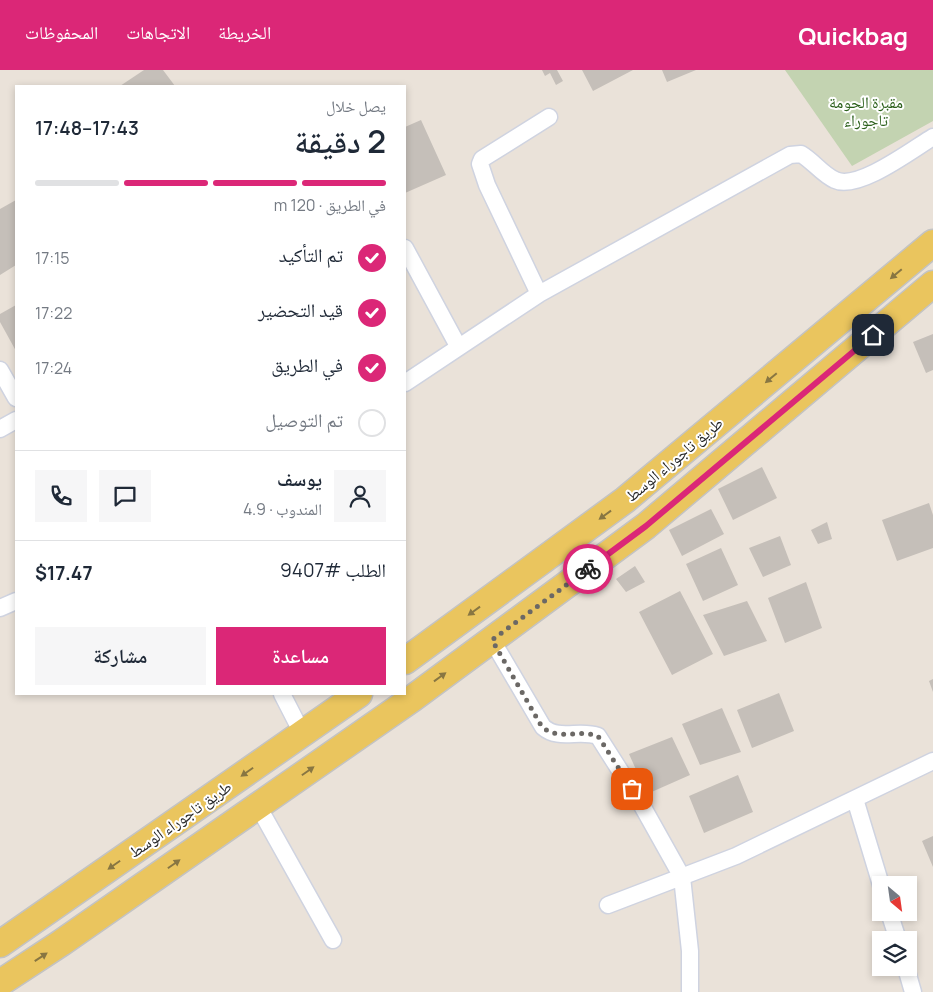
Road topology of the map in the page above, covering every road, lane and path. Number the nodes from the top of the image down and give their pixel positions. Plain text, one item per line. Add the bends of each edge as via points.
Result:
1 (549, 117) dead end
2 (933, 137) edge
3 (933, 242) edge
4 (406, 250) edge
5 (933, 284) edge
6 (539, 294) junction
7 (458, 346) junction
8 (0, 370) edge
9 (406, 382) edge
10 (15, 396) edge
11 (15, 421) edge
12 (0, 429) edge
13 (15, 601) edge
14 (0, 608) edge
15 (492, 640) junction
16 (406, 661) edge
17 (283, 695) edge
18 (358, 695) edge
19 (302, 733) junction
20 (933, 761) edge
21 (856, 799) junction
22 (258, 806) junction
23 (878, 876) edge
24 (682, 877) junction
25 (608, 905) dead end
26 (333, 940) dead end
27 (0, 944) edge
28 (908, 976) edge
29 (0, 984) edge
30 (690, 992) edge
31 (913, 992) edge

1 - 6 street via 482,159 480,164
2 - 6 street via 862,180 846,183 835,180 802,154 790,155
3 -> 16 main road, طريق تاجوراء الوسط via 625,500
4 - 7 street
5 - 15 main road via 646,526
6 - 7 street
7 - 9 street
8 - 10 street
11 - 12 street
13 - 14 street
22 -> 15 main road
15 - 24 street via 542,727 556,735 598,736
17 - 19 street
18 - 19 main road, طريق تاجوراء الوسط
19 -> 27 main road, طريق تاجوراء الوسط
20 - 21 street
21 - 23 street
21 - 24 street via 736,856
22 - 26 street
29 -> 22 main road
24 - 25 street
24 - 30 street via 690,951
28 - 31 street

